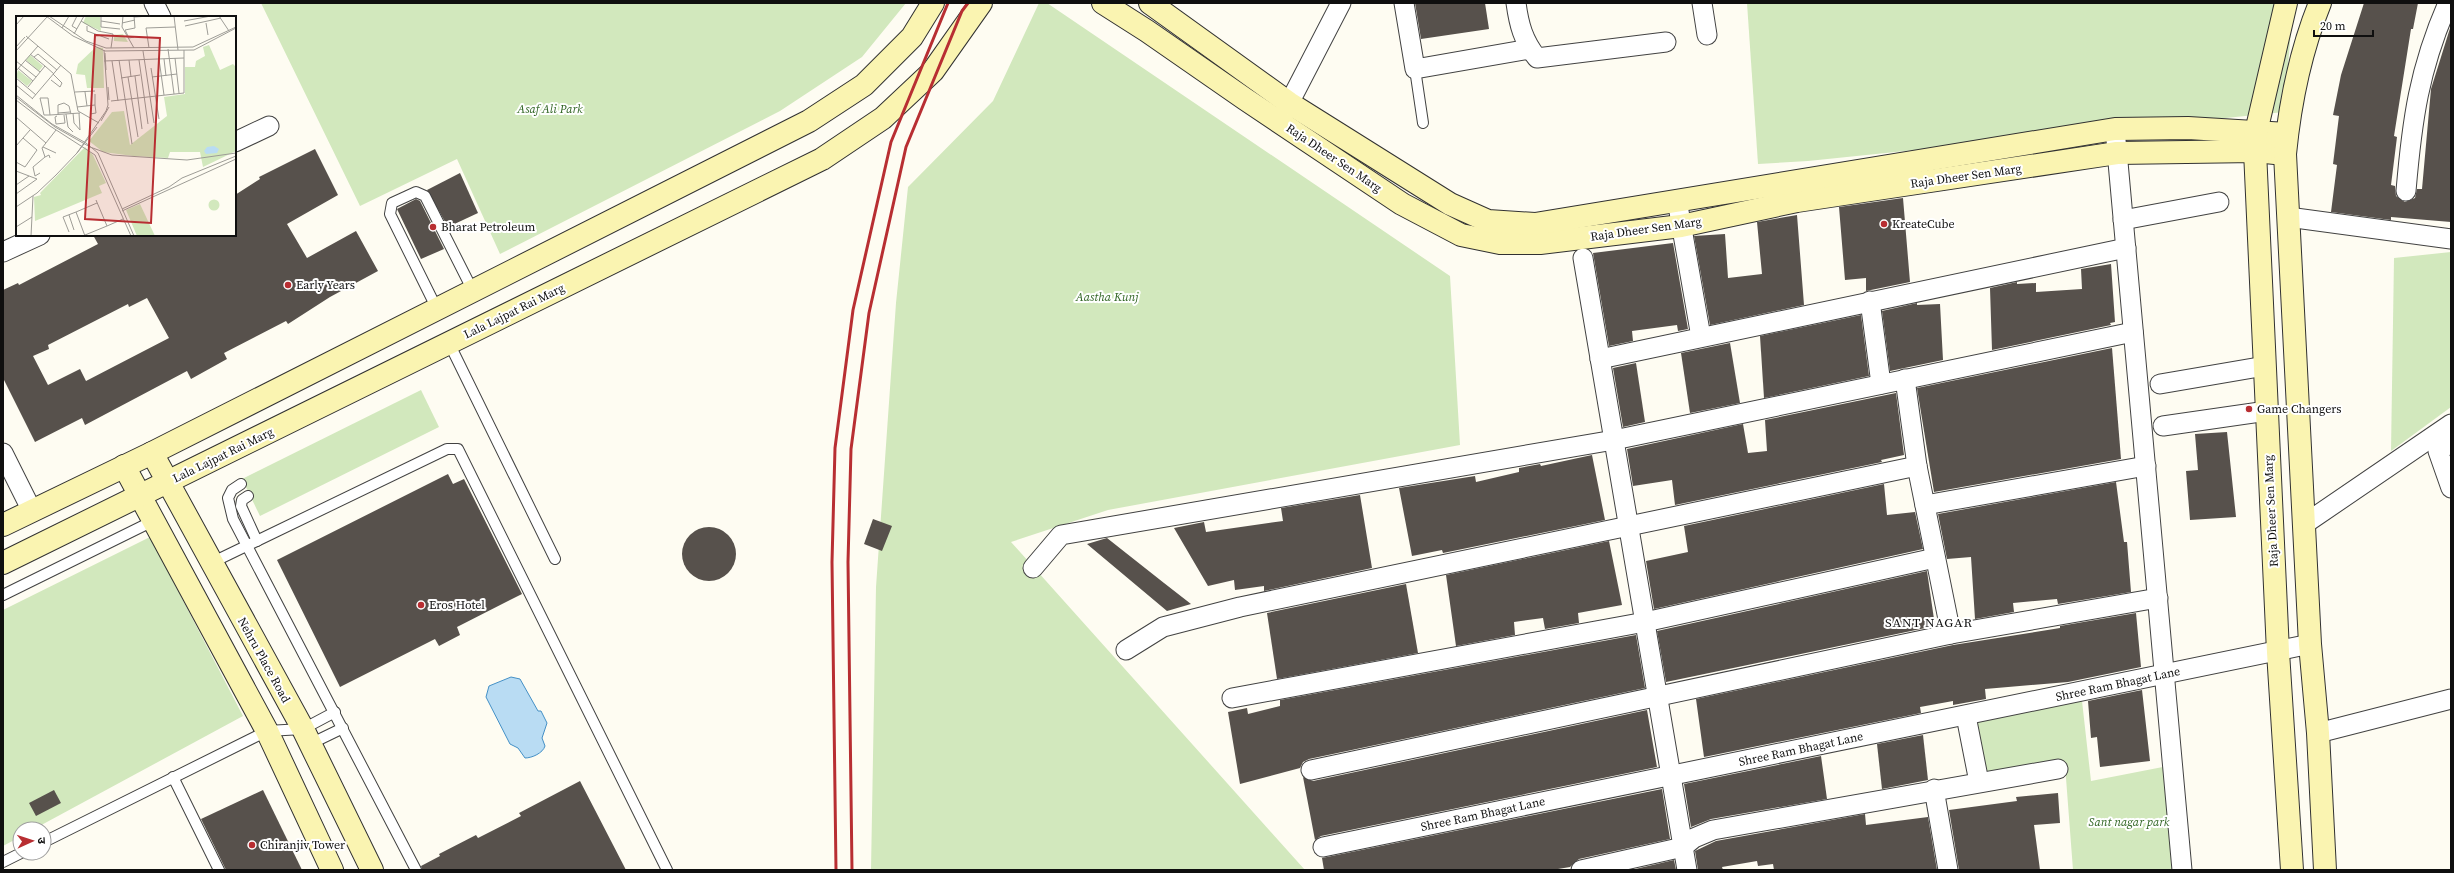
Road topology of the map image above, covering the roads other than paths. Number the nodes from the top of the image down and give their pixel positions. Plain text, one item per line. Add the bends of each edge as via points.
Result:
1 (154, 3) edge
2 (933, 3) edge
3 (981, 3) edge
4 (1103, 3) edge
5 (1150, 3) edge
6 (1404, 3) edge
7 (1516, 3) edge
8 (1702, 3) edge
9 (2286, 3) edge
10 (2320, 3) edge
11 (2448, 3) edge
12 (1336, 5) edge
13 (160, 16) edge
14 (1707, 35) dead end
15 (1666, 42) dead end
16 (1530, 49) junction
17 (1415, 69) junction
18 (2263, 102) junction
19 (1284, 113) junction
20 (1423, 124) dead end
21 (269, 126) dead end
22 (2115, 129) junction
23 (2222, 130) junction
24 (236, 142) edge
25 (2255, 142) junction
26 (2286, 144) junction
27 (2117, 152) junction
28 (2220, 152) junction
29 (2256, 177) junction
30 (2406, 191) dead end
31 (1677, 200) junction
32 (2219, 202) dead end
33 (2288, 217) junction
34 (2123, 220) junction
35 (1681, 226) junction
36 (38, 236) edge
37 (2451, 239) edge
38 (2126, 248) junction
39 (3, 252) edge
40 (1583, 258) dead end
41 (473, 291) junction
42 (1870, 301) junction
43 (437, 308) junction
44 (2133, 332) junction
45 (1701, 337) junction
46 (449, 344) junction
47 (1600, 359) junction
48 (2265, 366) junction
49 (1905, 379) junction
50 (1881, 384) junction
51 (2160, 384) dead end
52 (2267, 411) junction
53 (2451, 424) edge
54 (2163, 426) dead end
55 (1614, 440) junction
56 (2451, 443) edge
57 (3, 452) edge
58 (152, 453) junction
59 (124, 466) junction
60 (1918, 466) junction
61 (2146, 466) junction
62 (166, 483) junction
63 (241, 484) dead end
64 (2451, 488) edge
65 (139, 496) junction
66 (248, 496) dead end
67 (1925, 505) junction
68 (32, 511) junction
69 (153, 520) junction
70 (2306, 523) junction
71 (3, 525) edge
72 (1628, 526) junction
73 (257, 541) junction
74 (247, 546) junction
75 (1935, 558) junction
76 (555, 559) dead end
77 (3, 563) edge
78 (211, 563) junction
79 (1033, 568) dead end
80 (3, 595) edge
81 (2158, 598) junction
82 (1645, 622) junction
83 (1951, 634) junction
84 (2310, 644) junction
85 (1126, 650) dead end
86 (2278, 652) junction
87 (2164, 675) junction
88 (1657, 696) junction
89 (1232, 698) dead end
90 (2451, 699) edge
91 (336, 712) junction
92 (1966, 716) junction
93 (343, 728) junction
94 (267, 731) junction
95 (2318, 734) junction
96 (306, 737) junction
97 (2058, 769) dead end
98 (1311, 770) dead end
99 (1670, 776) junction
100 (173, 777) junction
101 (1979, 782) junction
102 (1934, 789) junction
103 (52, 838) edge
104 (1683, 846) junction
105 (1323, 847) dead end
106 (12, 858) edge
107 (3, 862) edge
108 (219, 870) edge
109 (332, 870) edge
110 (372, 870) edge
111 (416, 870) edge
112 (666, 870) edge
113 (1581, 870) edge
114 (1687, 870) edge
115 (1948, 870) edge
116 (2182, 870) edge
117 (2292, 870) edge
118 (2325, 870) edge

1 - 13 street
2 - 41 street via 912,37 864,84 809,121
3 - 46 street, Lala Lajpat Rai Marg via 933,71 883,118 822,159
4 - 19 street, Raja Dheer Sen Marg
5 - 19 street, Raja Dheer Sen Marg
6 - 17 street
7 - 16 street via 1520,27
8 - 14 street
9 - 18 street, Raja Dheer Sen Marg
10 - 26 street via 2307,35
11 - 30 street via 2432,40 2417,93 2411,128
12 - 19 street
15 - 16 street via 1537,58
16 - 17 street
17 - 20 lane
18 - 23 street
18 - 25 street, Raja Dheer Sen Marg
19 - 31 street, Raja Dheer Sen Marg via 1450,204 1488,221 1535,224
19 - 35 street, Raja Dheer Sen Marg via 1402,204 1443,227 1475,240 1540,243
21 - 24 street
22 - 23 street, Raja Dheer Sen Marg
22 - 27 street
22 - 31 street, Raja Dheer Sen Marg
23 - 25 street, Raja Dheer Sen Marg
25 - 26 street, Raja Dheer Sen Marg
25 - 28 street, Raja Dheer Sen Marg
25 - 29 street, Raja Dheer Sen Marg
26 - 33 street
27 - 28 street, Raja Dheer Sen Marg
27 - 34 street
27 - 35 street, Raja Dheer Sen Marg via 1797,201
28 - 29 street
29 - 48 street, Raja Dheer Sen Marg
31 - 35 street
32 - 34 street
33 - 37 street
33 - 70 street
34 - 38 street
35 - 45 street
36 - 39 street
38 - 42 street
38 - 44 street
40 - 47 street
41 - 43 street
41 - 43 lane via 425,196 416,192 392,203 390,214
42 - 45 street
42 - 50 street
43 - 58 street
44 - 49 street
44 - 61 street
45 - 47 street
46 - 62 street, Lala Lajpat Rai Marg
46 - 76 lane
47 - 55 street
48 - 51 street
48 - 52 street, Raja Dheer Sen Marg
49 - 50 street
49 - 60 street
50 - 55 street
52 - 54 street
52 - 86 street, Raja Dheer Sen Marg
53 - 70 street
55 - 72 street
55 - 79 street via 1061,536
56 - 64 street via 2438,451
57 - 68 street
58 - 59 street
58 - 62 street, Nehru Place Road
59 - 65 street
59 - 68 street
60 - 67 street
60 - 72 street
61 - 67 street
61 - 81 street
62 - 65 street, Lala Lajpat Rai Marg
62 - 78 street, Nehru Place Road
63 - 74 lane via 229,494 228,504
65 - 69 street
65 - 77 street, Lala Lajpat Rai Marg
66 - 73 lane via 242,500 240,506
67 - 75 street
68 - 71 street
69 - 80 lane
69 - 94 street
70 - 84 street
72 - 82 street
72 - 85 street via 1240,607 1163,627
73 - 74 lane
73 - 112 lane via 447,449 458,449
74 - 78 lane
74 - 91 lane
75 - 82 street
75 - 83 street
78 - 96 street, Nehru Place Road
81 - 83 street
81 - 87 street
82 - 88 street
82 - 89 street
83 - 88 street
84 - 86 street, Shree Ram Bhagat Lane
84 - 95 street
86 - 87 street, Shree Ram Bhagat Lane
86 - 117 street, Raja Dheer Sen Marg
87 - 92 street, Shree Ram Bhagat Lane
87 - 116 street
88 - 98 street
88 - 99 street
90 - 95 street
91 - 93 lane
91 - 96 lane
92 - 99 street, Shree Ram Bhagat Lane
92 - 101 street
93 - 96 lane
93 - 111 lane
94 - 96 lane
94 - 100 lane
94 - 109 street
95 - 118 street
96 - 110 street, Nehru Place Road
97 - 101 street
99 - 104 street
99 - 105 street, Shree Ram Bhagat Lane
100 - 103 lane
100 - 108 lane
101 - 102 street
102 - 104 street via 1713,830
102 - 115 street
104 - 113 street
104 - 114 street
106 - 107 lane

